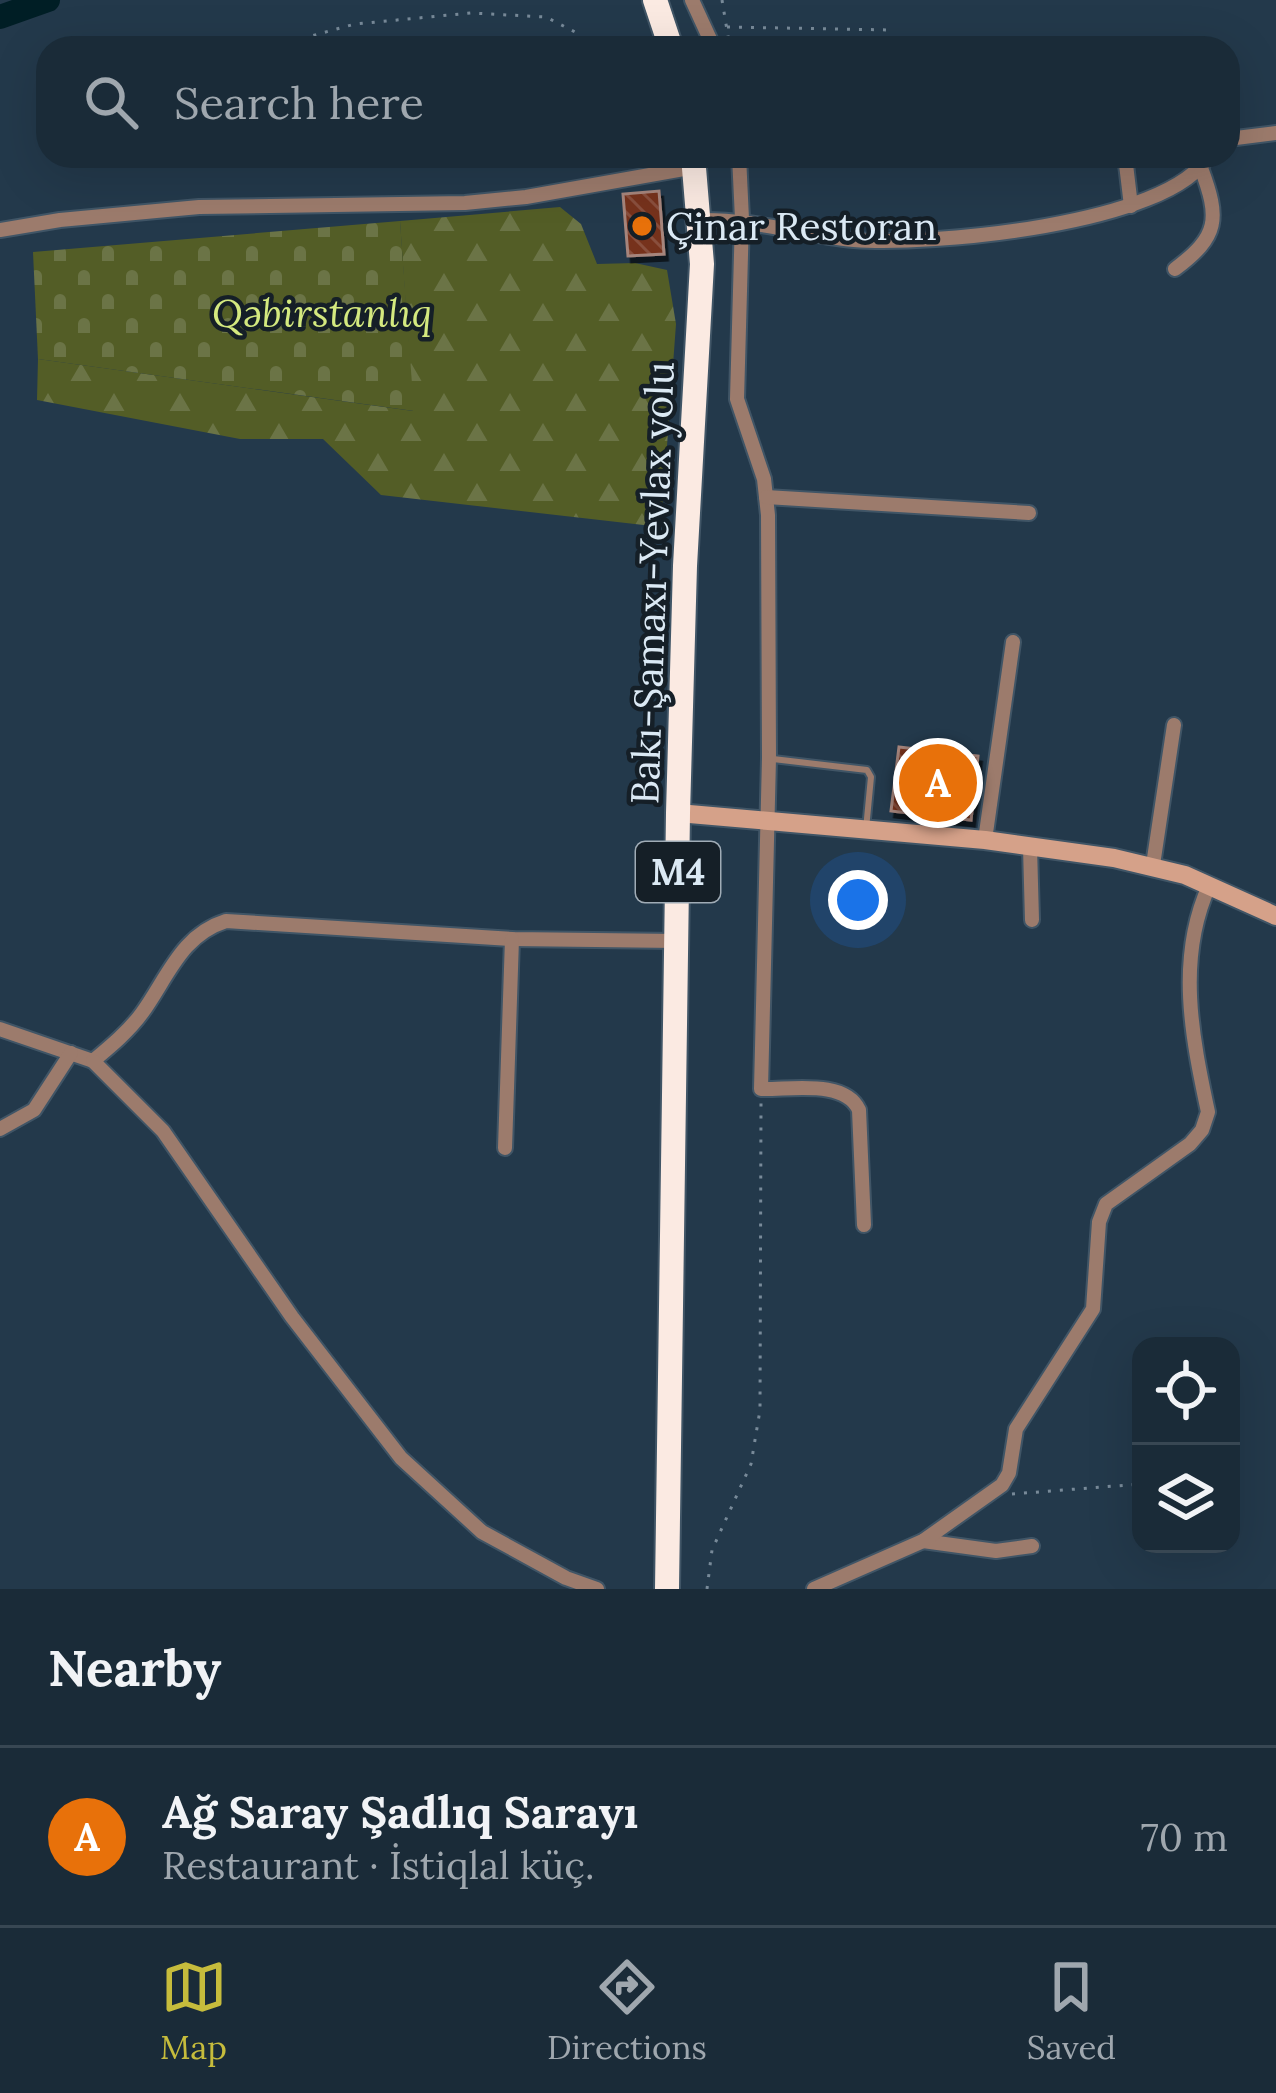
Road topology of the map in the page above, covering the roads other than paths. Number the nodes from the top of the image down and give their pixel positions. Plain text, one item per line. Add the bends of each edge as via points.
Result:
1 (655, 0) edge
2 (692, 0) edge
3 (667, 36) edge
4 (708, 36) edge
5 (1276, 133) edge
6 (1240, 138) edge
7 (664, 168) edge
8 (695, 168) edge
9 (740, 168) edge
10 (1126, 168) edge
11 (1199, 168) edge
12 (1206, 168) edge
13 (1131, 206) junction
14 (742, 219) junction
15 (700, 220) junction
16 (0, 230) edge
17 (1174, 269) dead end
18 (766, 497) junction
19 (1028, 513) dead end
20 (1013, 642) dead end
21 (1174, 725) dead end
22 (769, 758) junction
23 (678, 813) junction
24 (768, 822) junction
25 (866, 831) junction
26 (985, 841) junction
27 (1030, 847) junction
28 (1153, 865) junction
29 (1209, 886) junction
30 (1276, 916) edge
31 (1032, 920) dead end
32 (512, 939) junction
33 (677, 941) junction
34 (0, 1029) edge
35 (71, 1053) junction
36 (93, 1061) junction
37 (0, 1129) edge
38 (505, 1148) dead end
39 (864, 1225) dead end
40 (923, 1541) junction
41 (1032, 1546) dead end
42 (597, 1589) edge
43 (667, 1589) edge
44 (814, 1589) edge

1 - 3 highway
2 - 4 street
5 - 6 street
7 - 16 street via 466,203 199,207
8 - 15 highway, Bakı-Şamaxı-Yevlax yolu / M4
9 - 14 street
10 - 13 street
11 - 13 street
12 - 17 street via 1214,226
13 - 14 street via 1087,221 894,242
14 - 15 street
14 - 18 street via 736,399
15 - 23 highway, Bakı-Şamaxı-Yevlax yolu / M4
18 - 19 street
18 - 22 street
20 - 26 street
21 - 28 street
22 - 24 street
22 - 25 lane via 867,770
23 - 24 street
23 - 33 highway, Bakı-Şamaxı-Yevlax yolu / M4
24 - 25 street
24 - 39 street via 761,1089 854,1098
25 - 26 street
26 - 27 street
27 - 28 street
27 - 31 street
28 - 29 street
29 - 30 street
29 - 40 street via 1188,977 1208,1119 1190,1144 1106,1204 1093,1309 1016,1429 1009,1473
32 - 33 street
32 - 36 street via 226,921 189,942 141,1015
32 - 38 street
33 - 43 highway, Bakı-Şamaxı-Yevlax yolu / M4
34 - 35 street
35 - 36 street
35 - 37 street via 34,1110
36 - 42 street via 163,1131 400,1458 482,1532
40 - 41 street via 996,1551
40 - 44 street

